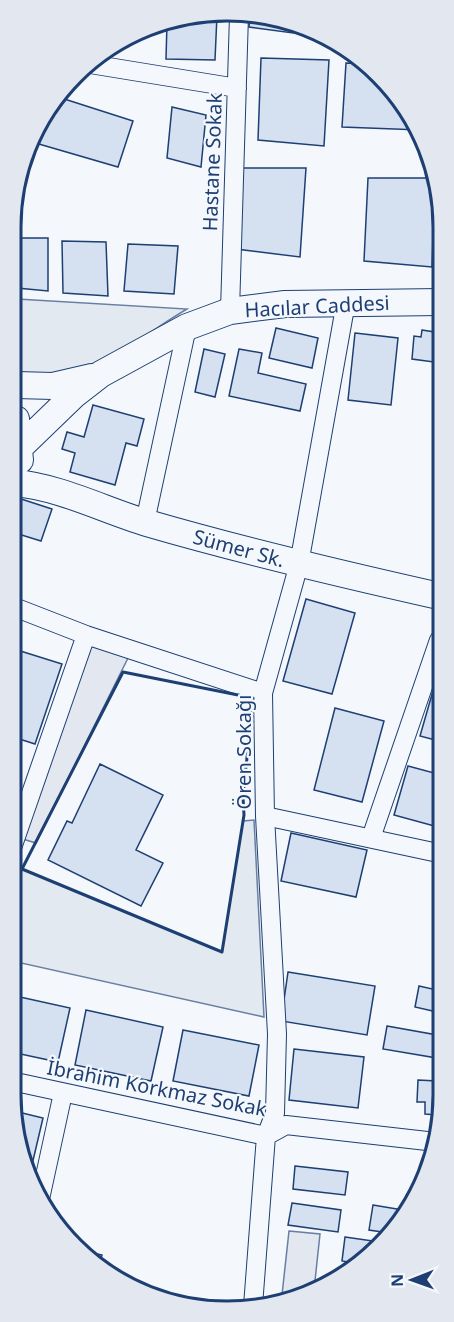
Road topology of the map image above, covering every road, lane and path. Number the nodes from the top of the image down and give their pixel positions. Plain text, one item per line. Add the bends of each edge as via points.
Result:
1 (239, 21) edge
2 (100, 66) edge
3 (237, 88) junction
4 (346, 302) junction
5 (433, 302) edge
6 (230, 310) junction
7 (186, 327) junction
8 (101, 374) junction
9 (21, 386) edge
10 (21, 435) edge
11 (21, 484) edge
12 (41, 488) junction
13 (145, 522) junction
14 (299, 564) junction
15 (433, 595) edge
16 (21, 610) edge
17 (86, 635) junction
18 (433, 657) edge
19 (263, 693) junction
20 (265, 816) junction
21 (21, 822) edge
22 (371, 838) junction
23 (433, 852) edge
24 (21, 1083) edge
25 (63, 1093) junction
26 (266, 1136) junction
27 (427, 1141) edge
28 (43, 1186) edge
29 (254, 1299) edge

1 - 3 street, Hastane Sokak
2 - 3 street
3 - 6 street, Hastane Sokak
4 - 5 street, Hacılar Caddesi
4 - 6 street, Hacılar Caddesi
4 - 14 street, Ören Sokağı
6 - 7 street, Hacılar Caddesi
7 - 8 street, Hacılar Caddesi
7 - 13 street
8 - 9 street via 53,386
8 - 10 street
10 - 12 street via 22,468
11 - 12 street, Sümer Sk.
12 - 13 street, Sümer Sk.
13 - 14 street, Sümer Sk.
14 - 15 street, Sümer Sk.
14 - 19 street, Ören Sokağı
16 - 17 street
17 - 19 street
17 - 21 street
18 - 22 street
19 - 20 street, Ören Sokağı
20 - 22 street
20 - 26 street, Ören Sokağı via 277,1034 275,1113
22 - 23 street
24 - 25 street, İbrahim Korkmaz Sokak
25 - 26 street, İbrahim Korkmaz Sokak
25 - 28 street
26 - 27 street, İbrahim Korkmaz Sokak via 286,1125
26 - 29 street, Ören Sokağı

